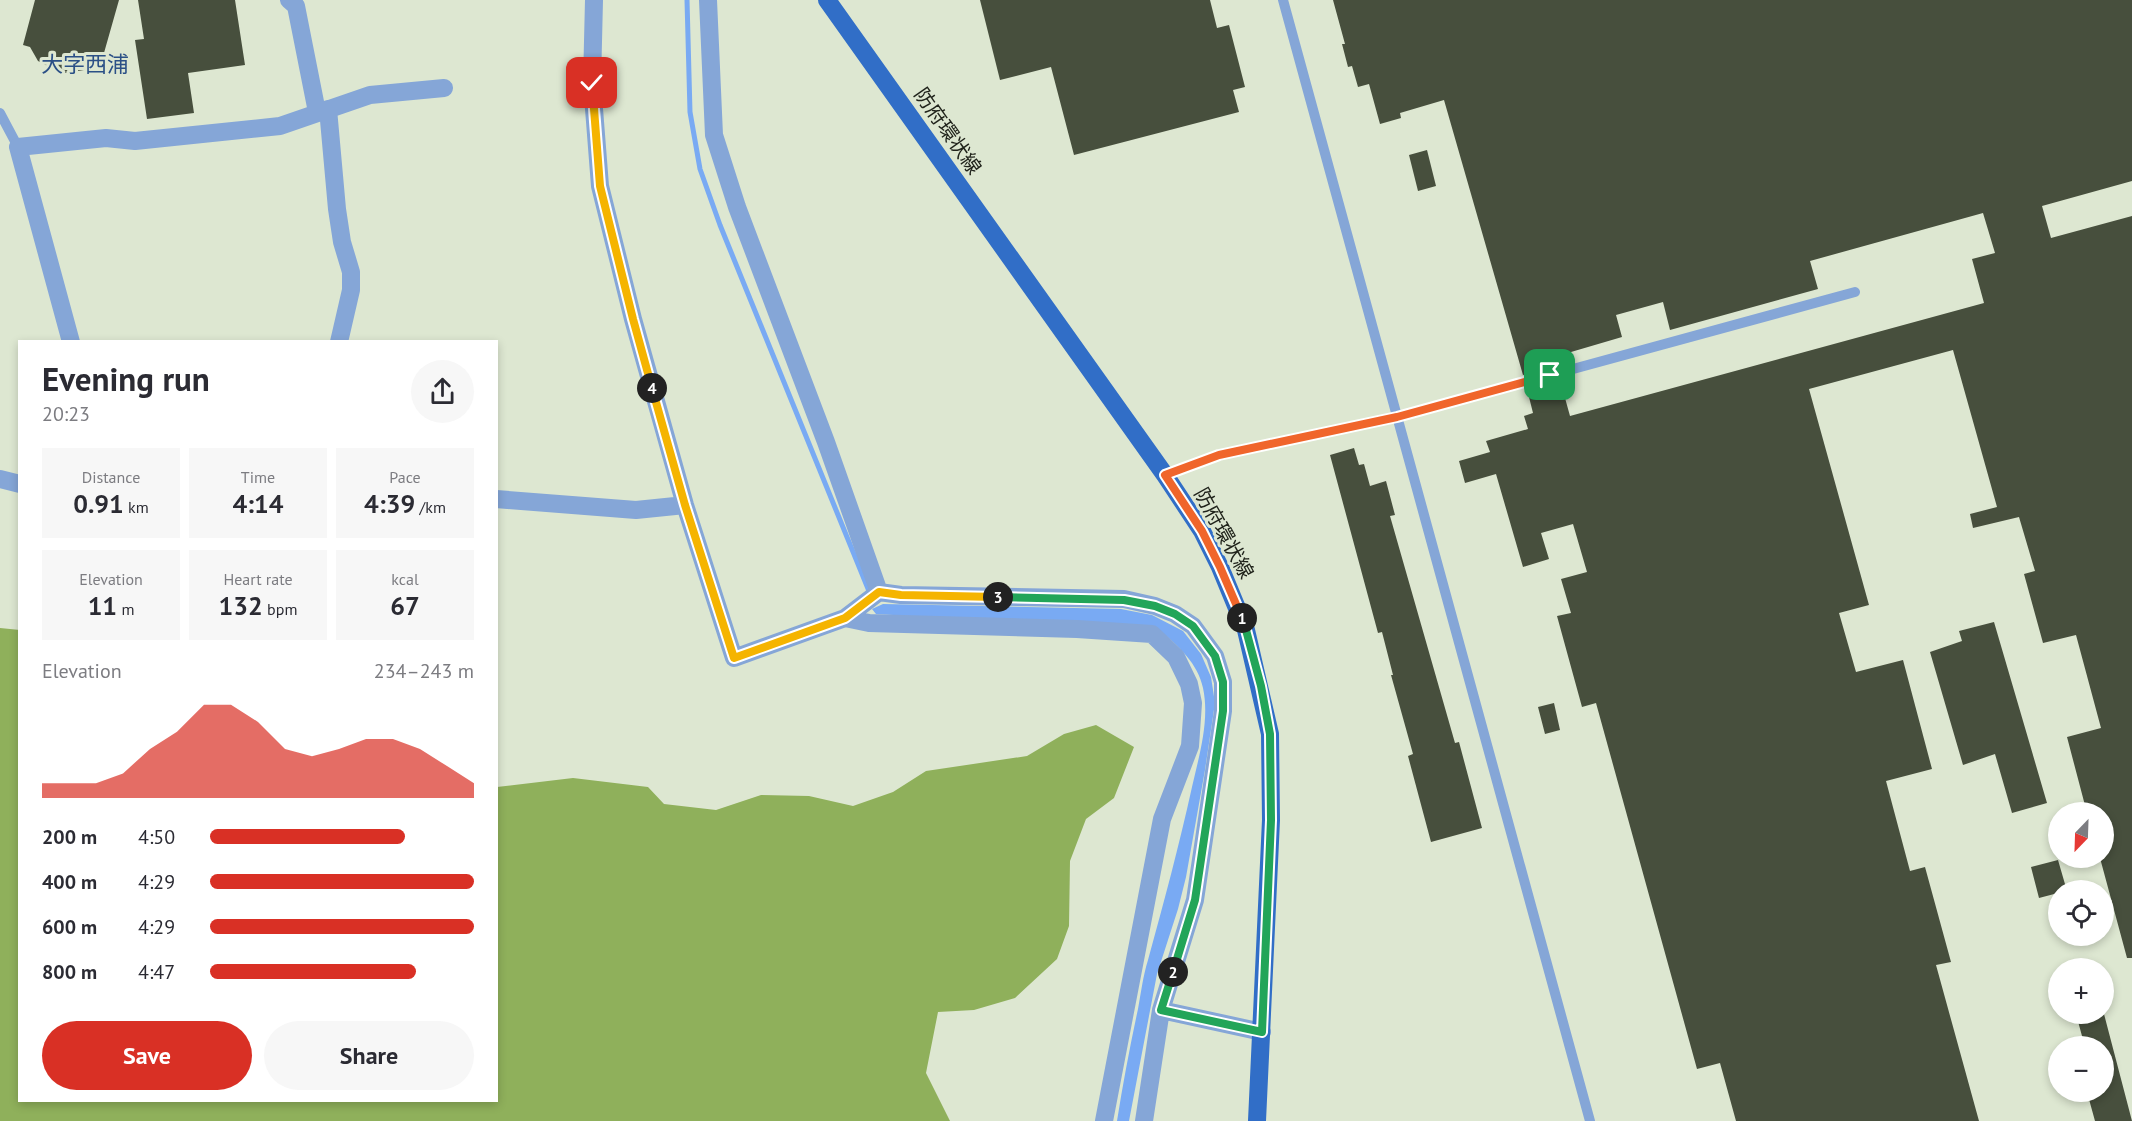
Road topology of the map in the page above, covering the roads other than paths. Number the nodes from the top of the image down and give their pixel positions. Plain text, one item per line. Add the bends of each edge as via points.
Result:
1 (289, 0) edge
2 (594, 0) edge
3 (708, 0) edge
4 (827, 0) edge
5 (1283, 0) edge
6 (444, 88) dead end
7 (322, 111) junction
8 (0, 113) edge
9 (18, 147) junction
10 (1855, 292) dead end
11 (70, 340) edge
12 (339, 340) edge
13 (1397, 417) junction
14 (1165, 475) junction
15 (0, 479) edge
16 (18, 484) edge
17 (498, 499) edge
18 (685, 505) junction
19 (879, 592) junction
20 (845, 618) junction
21 (1161, 1010) junction
22 (1262, 1032) junction
23 (1104, 1121) edge
24 (1144, 1121) edge
25 (1257, 1121) edge
26 (1590, 1121) edge

1 - 7 street via 296,6
2 - 18 street via 592,83 600,186
3 - 19 street via 714,135
4 - 14 main road, 防府環状線
5 - 13 lane
6 - 7 street via 370,94
7 - 9 street via 280,126 135,141 106,138
7 - 12 street via 342,242 351,272 351,290
8 - 9 lane
9 - 11 street
10 - 13 lane
13 - 14 lane via 1219,455
13 - 26 lane
14 - 22 main road, 防府環状線 via 1202,531 1246,630 1270,734 1271,820
15 - 16 street
17 - 18 street via 636,510
18 - 20 street via 734,658
19 - 20 street
19 - 21 street via 1124,600 1175,614 1193,626 1215,656 1223,682 1223,711 1195,900
20 - 23 street via 869,623 1077,628 1152,634 1176,657 1193,703 1190,746 1162,819
21 - 22 street
21 - 24 street
22 - 25 main road, 防府環状線

